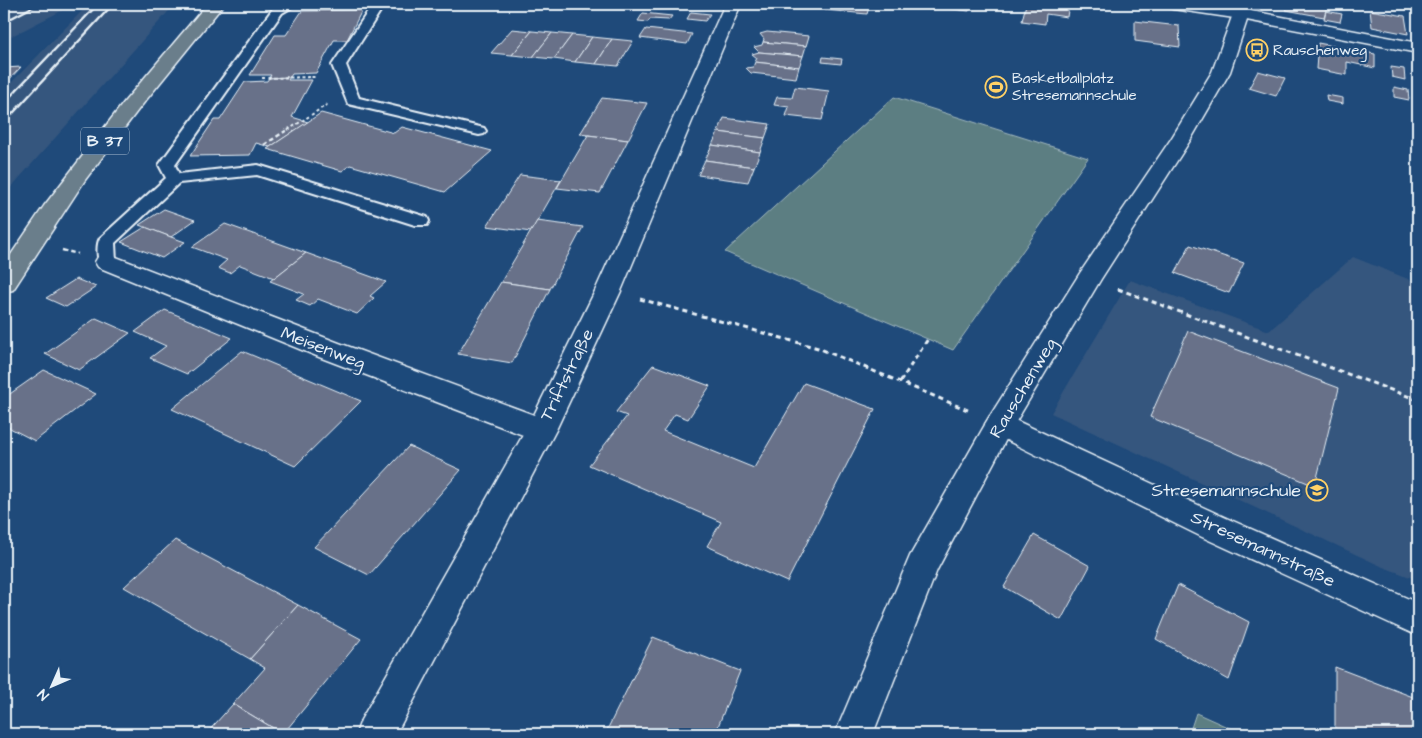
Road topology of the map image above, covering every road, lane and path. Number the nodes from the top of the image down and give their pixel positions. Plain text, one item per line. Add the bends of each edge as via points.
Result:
1 (216, 4) edge
2 (291, 4) edge
3 (370, 4) edge
4 (733, 4) edge
5 (1173, 4) edge
6 (1244, 9) edge
7 (1418, 48) edge
8 (290, 77) dead end
9 (269, 78) dead end
10 (303, 120) dead end
11 (480, 131) dead end
12 (264, 145) dead end
13 (174, 179) junction
14 (421, 221) dead end
15 (30, 242) junction
16 (107, 262) junction
17 (1089, 279) junction
18 (4, 284) edge
19 (608, 291) junction
20 (928, 339) dead end
21 (900, 382) junction
22 (1418, 400) edge
23 (1000, 424) junction
24 (541, 430) junction
25 (1418, 620) edge
26 (376, 734) edge
27 (854, 734) edge

1 - 15 main road, B 37 via 138,96
2 - 13 lane via 278,10 167,165
3 - 11 lane via 375,10 339,65 354,101
4 - 19 street, Triftstraße
5 - 6 street
6 - 7 street
6 - 17 street, Rauschenweg via 1221,72
8 - 9 path
10 - 12 path
13 - 14 lane via 258,170
13 - 16 lane via 106,242
15 - 16 path
15 - 18 main road, B 37
16 - 24 street, Meisenweg
17 - 22 path
17 - 23 street, Rauschenweg
19 - 21 path via 818,348
19 - 24 street, Triftstraße
20 - 21 path
21 - 23 path
23 - 25 street, Stresemannstraße via 1213,527
23 - 27 street, Rauschenweg via 922,566
24 - 26 street, Triftstraße

